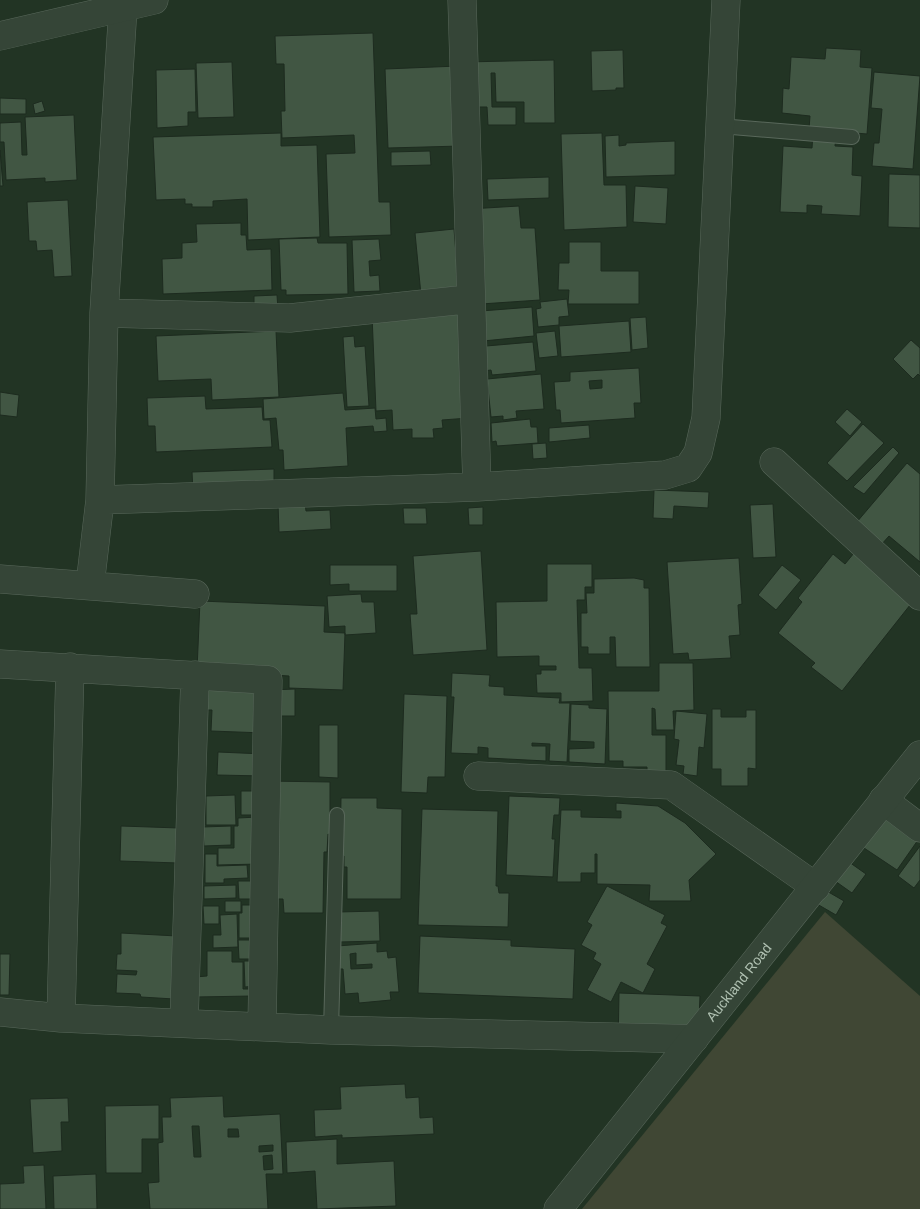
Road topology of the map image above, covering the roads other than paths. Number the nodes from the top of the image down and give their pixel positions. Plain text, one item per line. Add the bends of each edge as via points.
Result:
1 (154, 0) edge
2 (462, 0) edge
3 (726, 0) edge
4 (123, 7) junction
5 (0, 36) edge
6 (720, 126) junction
7 (852, 138) dead end
8 (471, 299) junction
9 (104, 313) junction
10 (774, 462) dead end
11 (477, 487) junction
12 (100, 500) junction
13 (0, 579) edge
14 (90, 585) junction
15 (194, 594) dead end
16 (920, 596) edge
17 (0, 664) edge
18 (70, 667) junction
19 (196, 675) junction
20 (920, 755) edge
21 (478, 776) dead end
22 (883, 800) junction
23 (337, 815) dead end
24 (920, 828) edge
25 (816, 887) junction
26 (0, 1012) edge
27 (61, 1018) junction
28 (184, 1023) junction
29 (262, 1027) junction
30 (331, 1030) junction
31 (694, 1039) junction
32 (558, 1209) edge

1 - 4 street
2 - 8 street
3 - 6 street
4 - 5 street
4 - 9 street
6 - 7 lane
6 - 11 street via 706,418 698,453 688,468 665,475
8 - 9 street via 290,318
8 - 11 street
9 - 12 street
10 - 16 street
11 - 12 street
12 - 14 street
13 - 14 street
14 - 15 street
17 - 18 street
18 - 19 street
18 - 27 street
19 - 28 street
19 - 29 street via 268,680
20 - 22 street, Auckland Road
21 - 25 street via 671,786
22 - 24 street
22 - 25 street, Auckland Road
23 - 30 lane
25 - 31 street, Auckland Road
26 - 27 street
27 - 28 street
28 - 29 street
29 - 30 street
30 - 31 street
31 - 32 street, Auckland Road

